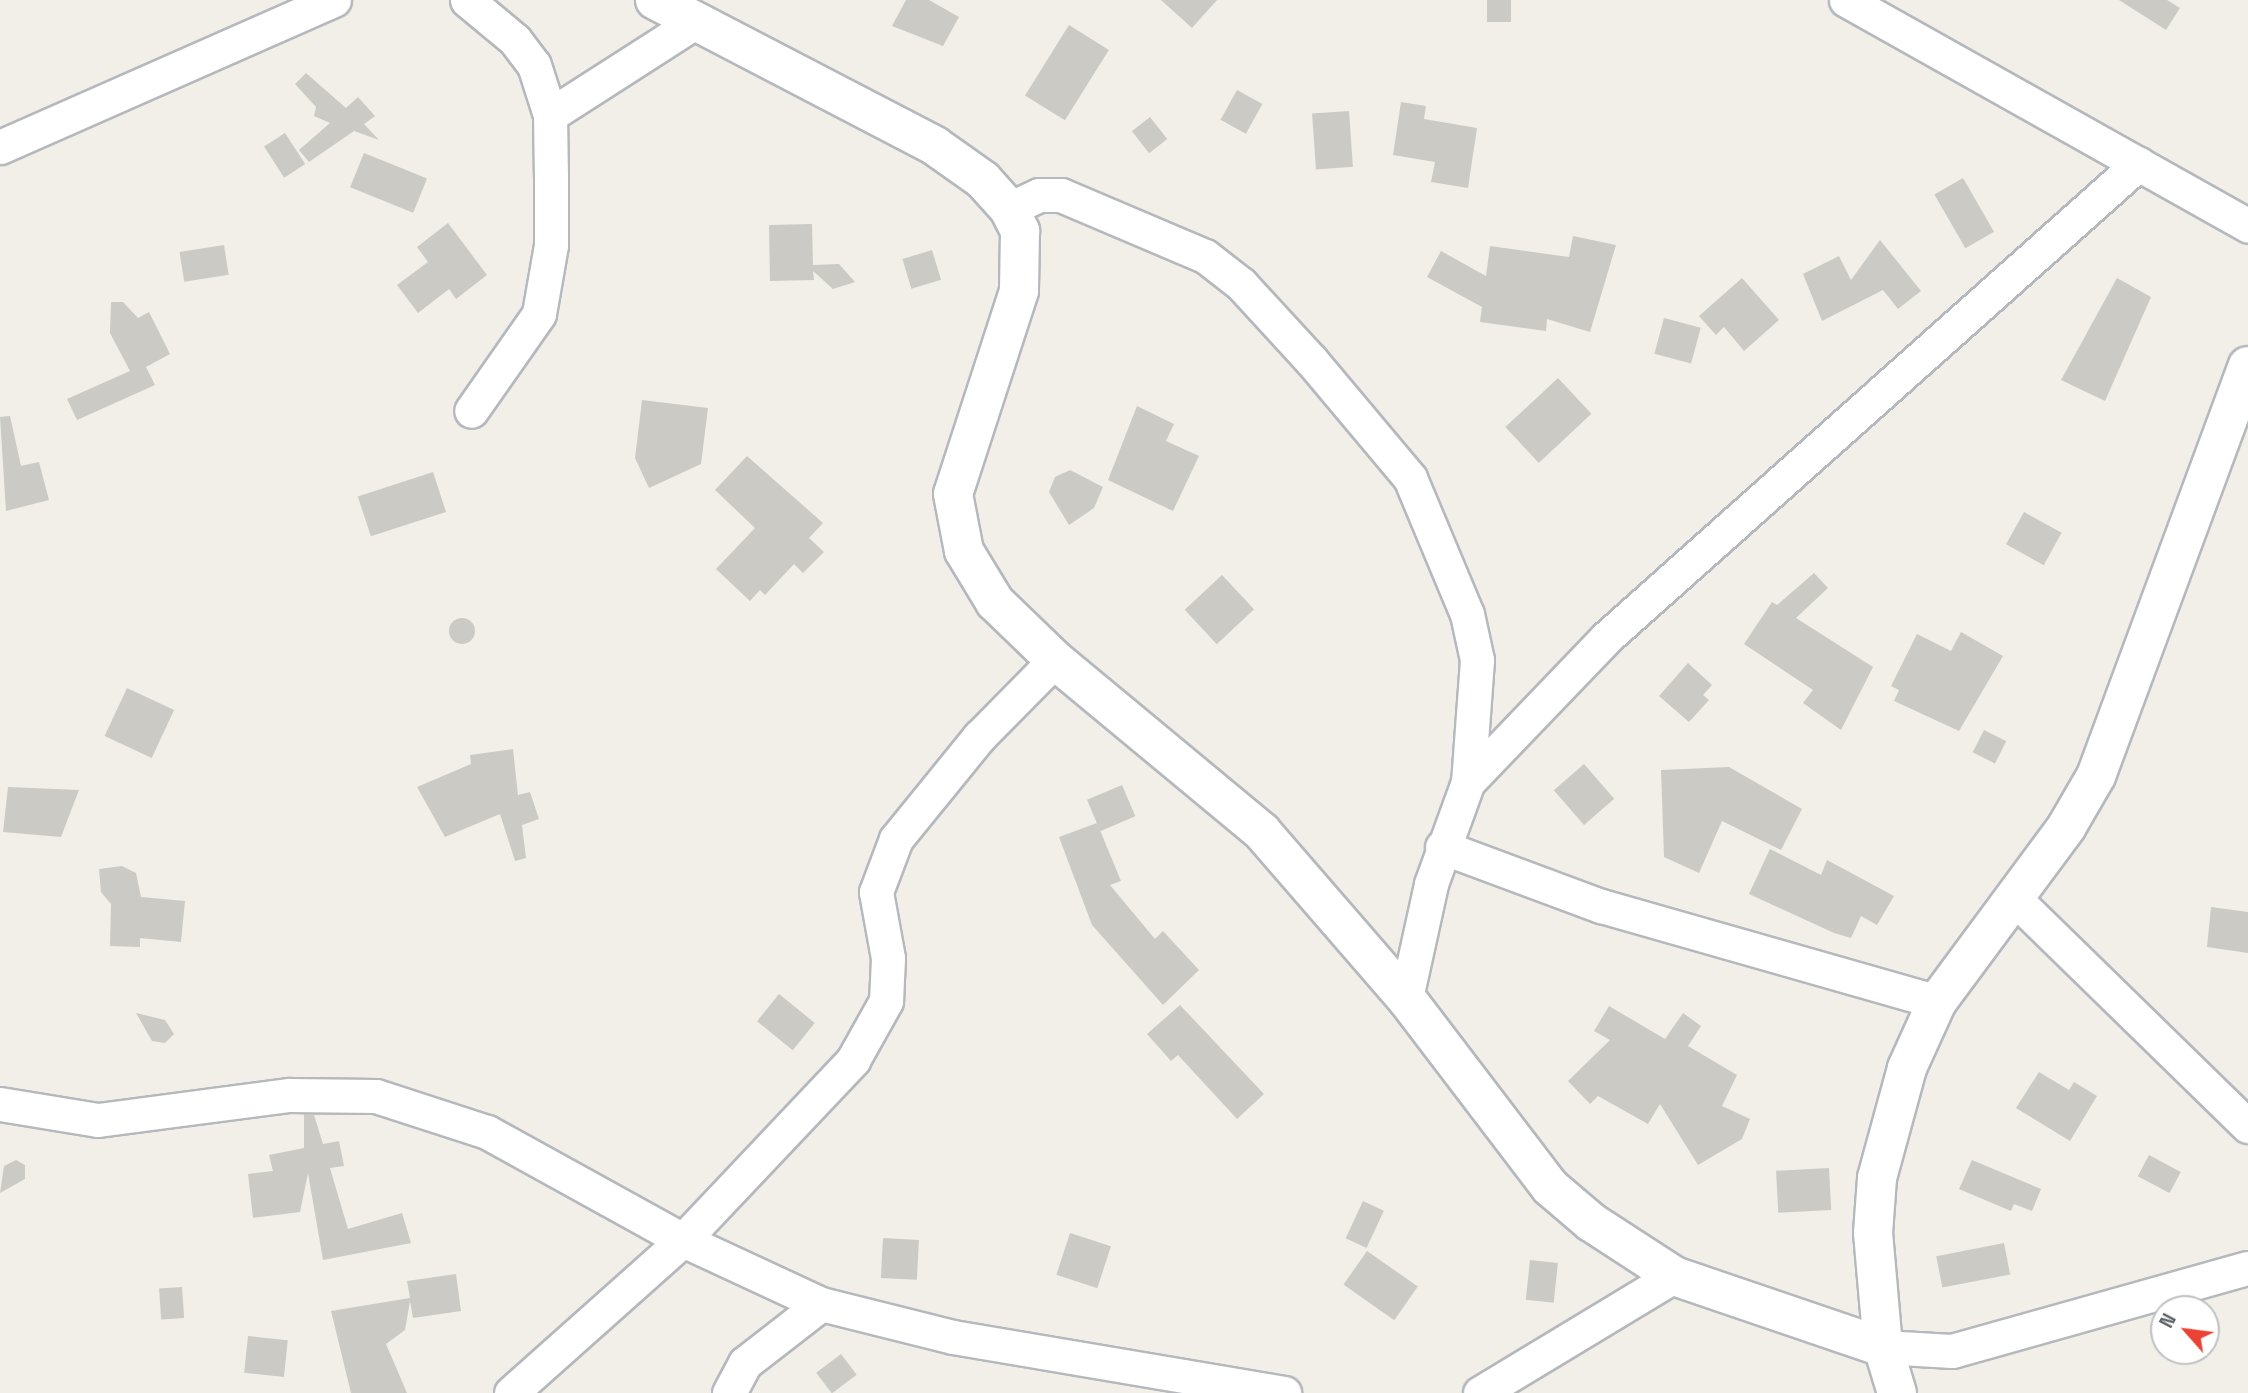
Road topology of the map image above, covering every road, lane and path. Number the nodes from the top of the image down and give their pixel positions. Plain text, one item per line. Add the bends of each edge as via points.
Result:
1 (334, 0) edge
2 (467, 0) edge
3 (655, 0) edge
4 (1846, 0) edge
5 (695, 22) junction
6 (550, 115) junction
7 (0, 147) edge
8 (2137, 163) junction
9 (1009, 209) junction
10 (2248, 226) edge
11 (2248, 366) edge
12 (471, 411) dead end
13 (1055, 660) junction
14 (1468, 782) junction
15 (1442, 848) junction
16 (2015, 900) junction
17 (1406, 998) junction
18 (1937, 1002) junction
19 (0, 1104) edge
20 (2248, 1126) edge
21 (683, 1240) junction
22 (2248, 1268) edge
23 (1674, 1276) junction
24 (821, 1304) junction
25 (1883, 1347) junction
26 (512, 1393) edge
27 (729, 1393) edge
28 (1284, 1393) edge
29 (1480, 1393) edge
30 (1897, 1393) edge

1 - 7 street
2 - 6 street via 515,40 534,65
3 - 5 street
4 - 8 street
5 - 6 street
5 - 9 street via 935,146 983,180
6 - 12 street via 551,245 539,314
8 - 10 street
8 - 14 street via 1606,638
9 - 13 street via 1020,231 1020,291 953,494 964,551 978,576
9 - 14 street via 1039,195 1061,194 1205,256 1241,284 1410,478 1462,601 1477,660
11 - 16 street via 2096,776
13 - 17 street via 1262,832
13 - 21 street via 927,798 881,870 876,892 888,958 878,1025 826,1091
14 - 15 street
15 - 17 street
15 - 18 street via 1601,906
16 - 18 street
16 - 20 street
17 - 23 street via 1550,1187 1591,1222
18 - 25 street via 1900,1091 1877,1178 1873,1233
19 - 21 street via 98,1120 289,1095 376,1097 487,1132
21 - 24 street
21 - 26 street
22 - 25 street via 1952,1351
23 - 25 street
23 - 29 street
24 - 27 street via 745,1363
24 - 28 street via 953,1337
25 - 30 street

